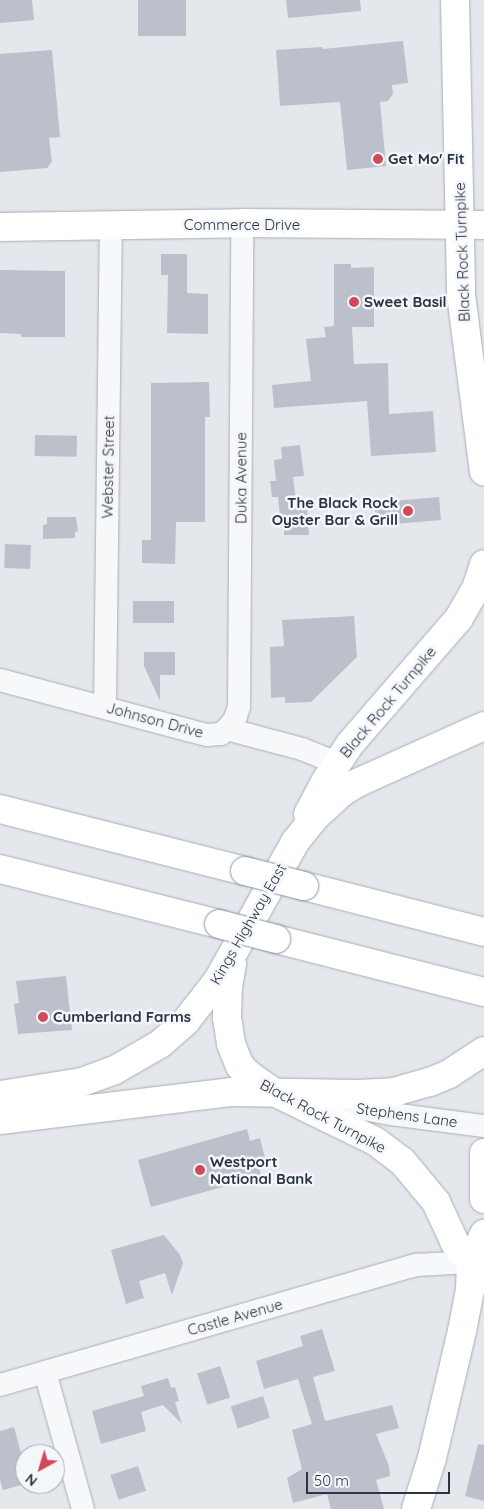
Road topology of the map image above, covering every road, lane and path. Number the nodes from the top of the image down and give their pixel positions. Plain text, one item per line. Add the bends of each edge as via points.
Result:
1 (455, 0) edge
2 (242, 223) junction
3 (472, 226) edge
4 (0, 227) edge
5 (111, 227) junction
6 (484, 472) edge
7 (484, 564) edge
8 (0, 680) edge
9 (105, 706) junction
10 (484, 726) edge
11 (227, 729) junction
12 (337, 763) junction
13 (0, 809) edge
14 (295, 842) junction
15 (0, 869) edge
16 (484, 932) edge
17 (236, 951) junction
18 (484, 992) edge
19 (484, 1051) edge
20 (272, 1092) junction
21 (0, 1095) edge
22 (0, 1120) edge
23 (484, 1126) edge
24 (484, 1153) edge
25 (484, 1199) edge
26 (484, 1234) edge
27 (471, 1262) junction
28 (45, 1372) junction
29 (0, 1385) edge
30 (83, 1509) edge
31 (416, 1509) edge

1 - 3 main road, Black Rock Turnpike
2 - 3 main road, Commerce Drive
2 - 5 main road, Commerce Drive
2 - 11 street, Duka Avenue via 239,707
3 - 6 main road, Black Rock Turnpike via 464,321
4 - 5 main road, Commerce Drive
5 - 9 street, Webster Street
7 - 12 main road, Black Rock Turnpike via 476,589 458,618 381,706
8 - 9 street, Johnson Drive
9 - 11 street, Johnson Drive via 206,735 214,736
10 - 14 main road, Kings Highway East via 359,782 323,809
11 - 12 street, Johnson Drive via 302,749
12 - 14 main road, Black Rock Turnpike
13 - 16 main road, bridge
14 - 17 main road, Kings Highway East
15 - 18 main road, bridge
17 - 20 main road, Black Rock Turnpike via 227,1002 231,1044 240,1066
17 - 21 main road, Kings Highway East via 196,1009 174,1032 145,1053 115,1070 82,1082
19 - 20 main road via 449,1074 394,1092
20 - 22 main road via 223,1093
20 - 23 street, Stephens Lane via 361,1109
20 - 27 main road, Black Rock Turnpike via 375,1141 402,1161 436,1202 455,1243
24 - 25 main road
26 - 27 main road
27 - 28 street, Castle Avenue via 417,1265
27 - 31 main road via 470,1290 462,1331 432,1458
28 - 29 street, Castle Avenue
28 - 30 street

